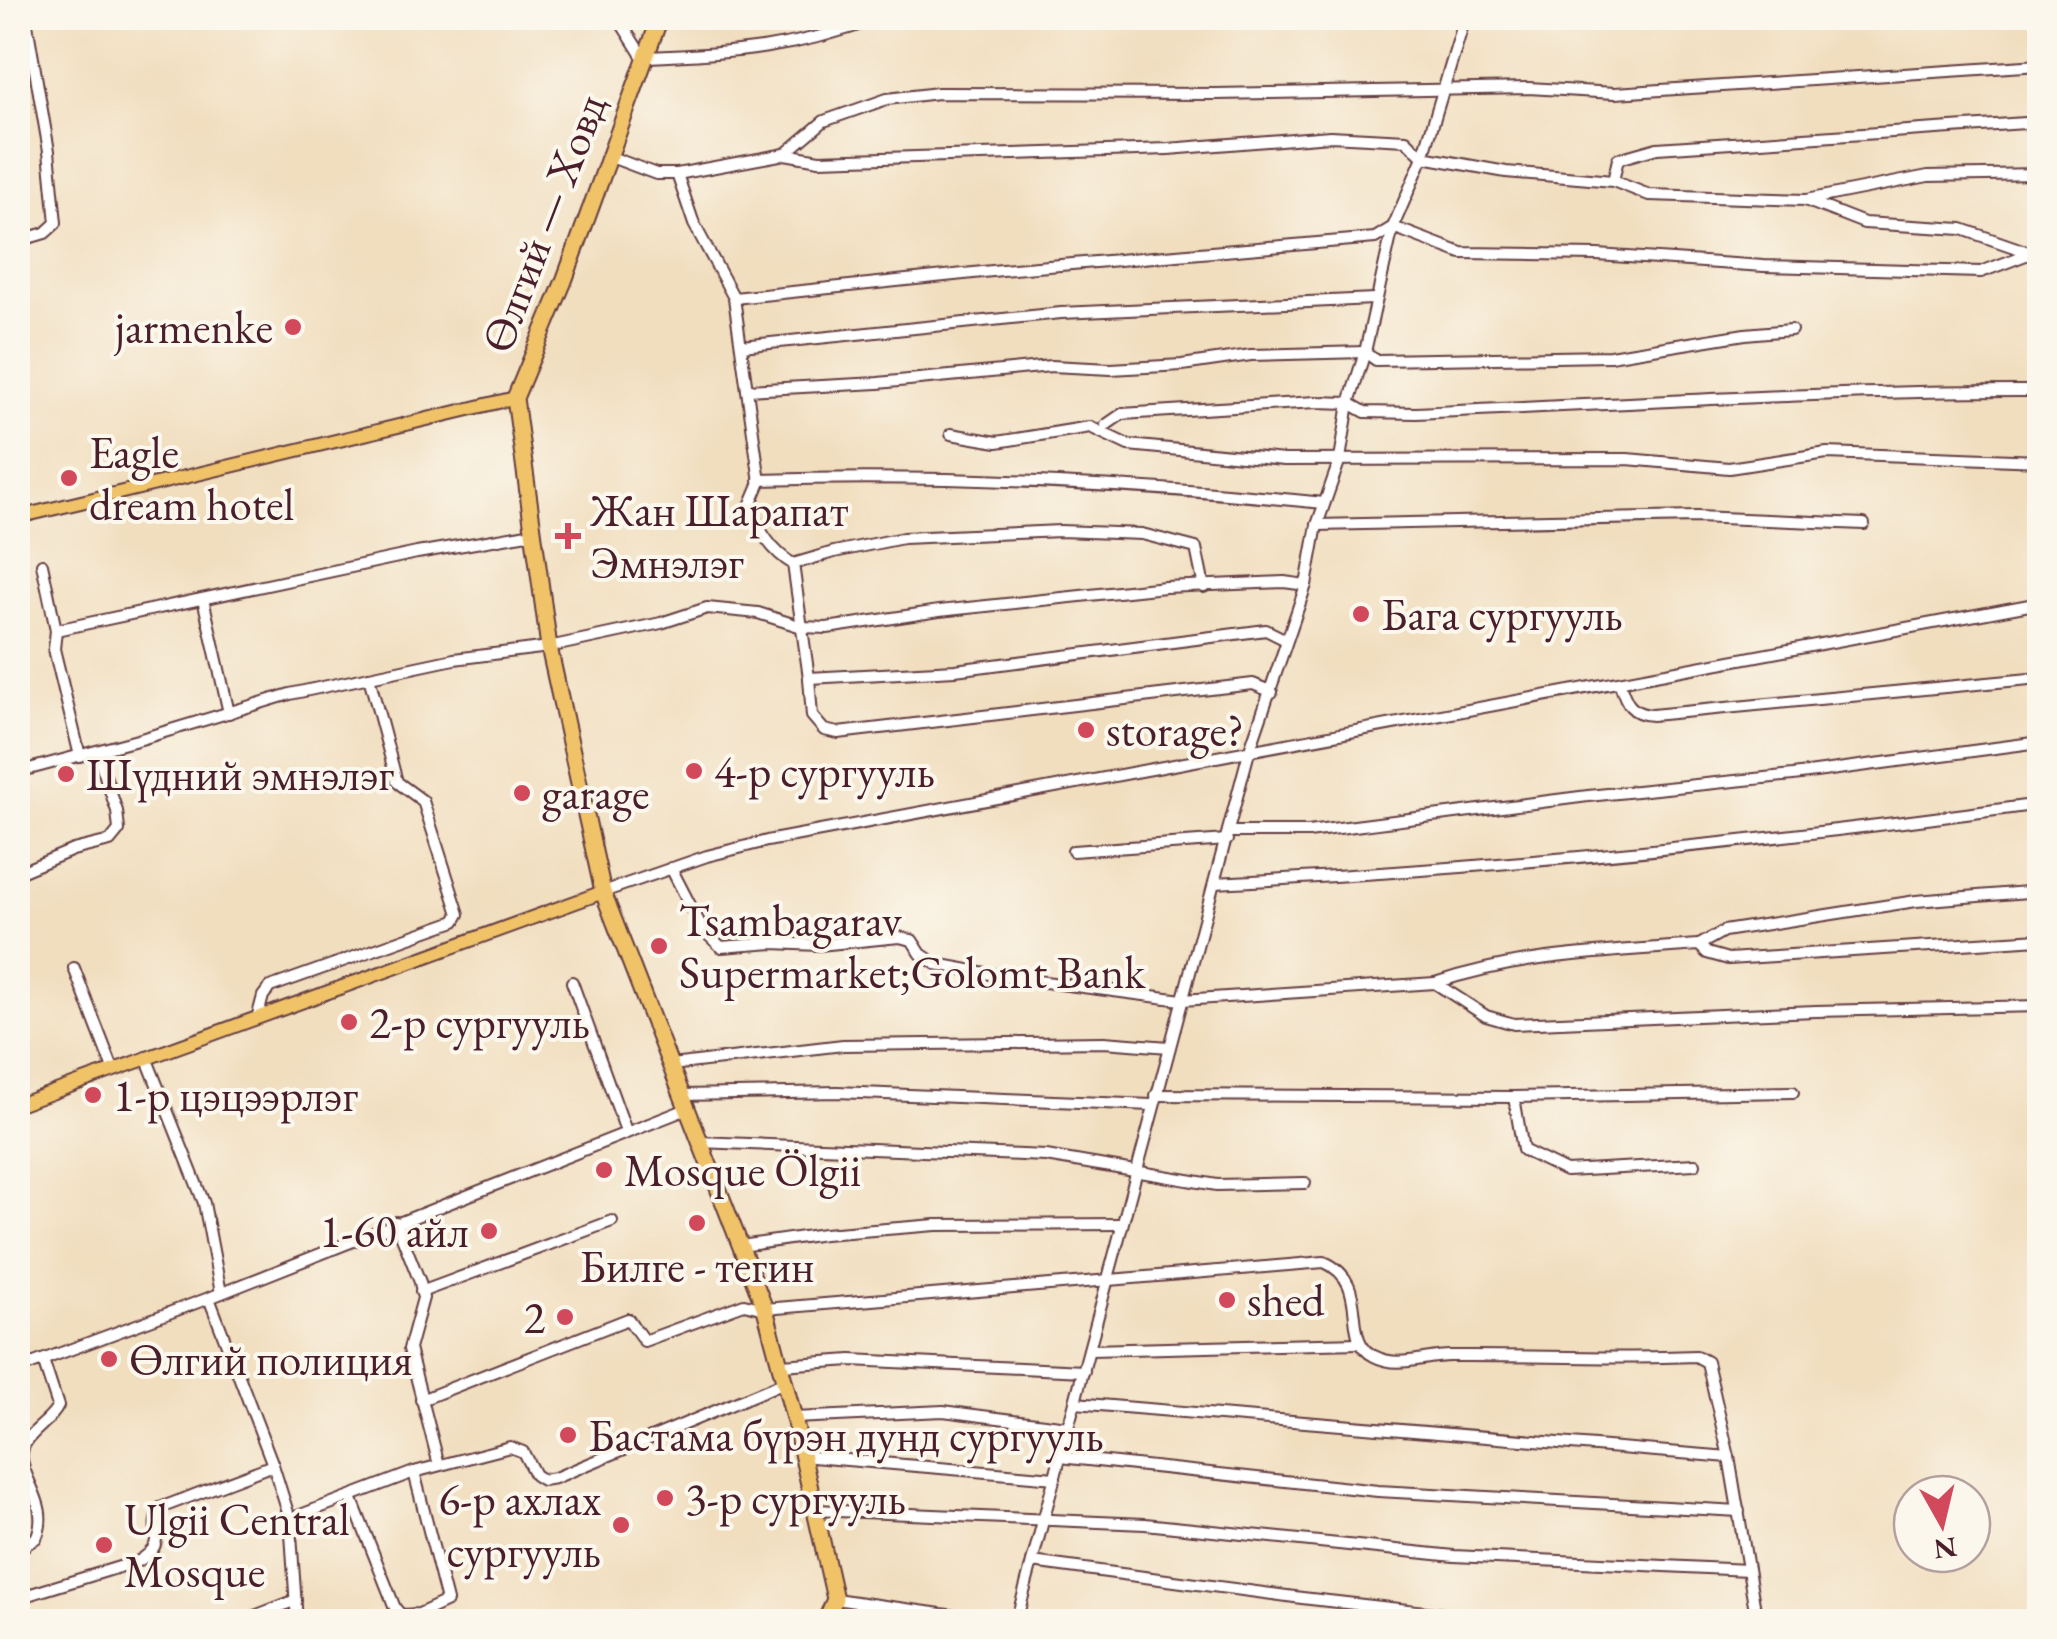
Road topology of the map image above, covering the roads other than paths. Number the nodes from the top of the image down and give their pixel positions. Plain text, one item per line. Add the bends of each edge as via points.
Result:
1 (26, 18) edge
2 (618, 18) edge
3 (660, 18) edge
4 (878, 18) edge
5 (1465, 18) edge
6 (646, 60) junction
7 (2040, 65) edge
8 (1445, 90) junction
9 (2040, 122) edge
10 (785, 154) junction
11 (611, 156) junction
12 (1423, 157) junction
13 (677, 174) junction
14 (2040, 174) edge
15 (1613, 181) junction
16 (1805, 200) junction
17 (1393, 227) junction
18 (18, 242) edge
19 (2035, 253) edge
20 (734, 298) junction
21 (1374, 299) junction
22 (1791, 330) dead end
23 (742, 346) junction
24 (1365, 352) junction
25 (747, 390) junction
26 (2040, 391) edge
27 (515, 398) junction
28 (1348, 404) junction
29 (1106, 426) dead end
30 (951, 434) dead end
31 (1340, 459) junction
32 (2040, 461) edge
33 (759, 480) junction
34 (1324, 503) junction
35 (18, 517) edge
36 (1864, 524) dead end
37 (1317, 525) junction
38 (534, 533) junction
39 (42, 564) dead end
40 (793, 564) junction
41 (1306, 585) junction
42 (1204, 587) junction
43 (203, 599) junction
44 (2040, 603) edge
45 (802, 627) junction
46 (56, 630) junction
47 (1286, 640) junction
48 (549, 646) junction
49 (369, 677) junction
50 (809, 678) junction
51 (2040, 678) edge
52 (1620, 684) junction
53 (1272, 692) junction
54 (228, 713) junction
55 (2040, 742) edge
56 (97, 752) junction
57 (1250, 752) junction
58 (80, 756) junction
59 (18, 772) edge
60 (2040, 804) edge
61 (1228, 836) junction
62 (1073, 851) dead end
63 (671, 868) junction
64 (18, 872) edge
65 (1214, 884) junction
66 (2040, 891) edge
67 (603, 892) junction
68 (2040, 939) edge
69 (1700, 946) junction
70 (74, 968) dead end
71 (572, 982) dead end
72 (1434, 983) junction
73 (1182, 1000) junction
74 (2040, 1006) edge
75 (258, 1015) junction
76 (1168, 1047) junction
77 (146, 1056) junction
78 (670, 1065) junction
79 (113, 1069) junction
80 (1793, 1092) dead end
81 (1514, 1097) junction
82 (1154, 1100) junction
83 (684, 1102) junction
84 (18, 1105) edge
85 (626, 1131) junction
86 (698, 1142) junction
87 (1695, 1164) dead end
88 (1134, 1172) junction
89 (1306, 1183) dead end
90 (612, 1221) dead end
91 (396, 1222) junction
92 (1122, 1224) junction
93 (741, 1246) junction
94 (1109, 1280) junction
95 (422, 1292) junction
96 (221, 1293) junction
97 (209, 1298) junction
98 (765, 1309) junction
99 (1359, 1343) junction
100 (1090, 1350) junction
101 (42, 1360) junction
102 (18, 1370) edge
103 (1084, 1372) junction
104 (784, 1374) junction
105 (421, 1400) junction
106 (1075, 1402) junction
107 (794, 1418) junction
108 (1068, 1428) junction
109 (801, 1456) junction
110 (1060, 1456) junction
111 (1729, 1457) junction
112 (274, 1465) junction
113 (439, 1465) junction
114 (414, 1472) junction
115 (1055, 1478) junction
116 (351, 1497) junction
117 (814, 1510) junction
118 (1739, 1511) junction
119 (1043, 1517) junction
120 (290, 1519) junction
121 (18, 1550) edge
122 (1032, 1562) junction
123 (1748, 1570) junction
124 (18, 1599) edge
125 (296, 1600) junction
126 (835, 1600) junction
127 (420, 1618) edge
128 (26, 1622) edge
129 (239, 1622) edge
130 (298, 1622) edge
131 (825, 1622) edge
132 (998, 1622) edge
133 (1016, 1622) edge
134 (1512, 1622) edge
135 (1757, 1622) edge

1 - 18 street via 56,223
2 - 6 street
3 - 6 highway, Өлгий — Ховд
4 - 6 street via 769,48
5 - 8 street
6 - 11 highway, Өлгий — Ховд
7 - 8 street via 1614,93
8 - 10 street via 938,93 886,99 824,121
8 - 12 street
9 - 15 street via 1657,148 1618,159
10 - 12 street via 819,160 1150,150 1330,136 1406,140
10 - 13 street
11 - 13 street via 656,174
11 - 27 highway, Өлгий — Ховд
12 - 15 street
12 - 17 street
13 - 20 street via 694,224
14 - 16 street via 1928,176
15 - 16 street via 1649,195
16 - 19 street via 1864,223 1962,230
17 - 19 street via 1461,253 1764,266 1982,272
17 - 20 street via 1375,238
17 - 21 street
20 - 23 street
21 - 23 street via 1061,312
21 - 24 street
22 - 24 street via 1610,356 1376,360
23 - 25 street
24 - 25 street via 1112,369 1051,366
24 - 28 street
25 - 33 street
26 - 28 street via 1764,394 1416,414 1365,412
27 - 35 main road
27 - 38 highway
28 - 29 street via 1122,414
28 - 31 street
30 - 31 street via 997,442 1090,427 1128,446
31 - 32 street via 1627,459 1729,468 1828,453
31 - 34 street
33 - 34 street via 952,476
33 - 40 street via 749,508 761,534
34 - 37 street
36 - 37 street via 1697,518
37 - 41 street
38 - 43 street
38 - 48 highway
39 - 46 street
40 - 42 street via 903,538 1142,534 1196,548
40 - 45 street
41 - 42 street
41 - 47 street
42 - 45 street
43 - 46 street
43 - 54 street
44 - 52 street
45 - 48 street via 758,613 707,608
45 - 50 street
46 - 58 street via 54,649
47 - 50 street via 1266,630 954,670
47 - 53 street
48 - 49 street
48 - 67 highway
49 - 54 street
49 - 75 street via 398,782 423,801 458,914 455,922 270,987
50 - 53 street via 812,716 824,730 838,733 1253,684
51 - 52 street via 1652,715 1630,708
52 - 57 street
53 - 57 street
54 - 56 street
55 - 61 street via 1308,832
56 - 58 street
56 - 64 street via 118,830 110,841
57 - 61 street
57 - 63 street via 767,841
58 - 59 street
60 - 65 street via 1638,852
61 - 62 street
61 - 65 street
63 - 67 street
63 - 73 street via 703,930 721,947 900,937 936,964
65 - 73 street
66 - 69 street via 1916,901 1724,931
67 - 75 main road
67 - 78 highway
68 - 69 street via 1728,959
69 - 72 street via 1529,959
70 - 79 street
71 - 85 street
72 - 73 street
72 - 74 street via 1486,1016 1514,1024
73 - 76 street
75 - 77 main road
76 - 78 street via 843,1046
76 - 82 street
77 - 79 main road
77 - 96 street via 204,1203
78 - 83 highway
79 - 84 main road
80 - 81 street
81 - 82 street
81 - 87 street via 1523,1150 1566,1171
82 - 83 street via 838,1092
82 - 88 street
83 - 85 street
83 - 86 highway
85 - 91 street
86 - 88 street via 1046,1156
86 - 93 highway
88 - 89 street via 1216,1184
88 - 92 street
90 - 95 street
91 - 95 street
91 - 96 street
92 - 93 street via 936,1225
92 - 94 street
93 - 98 highway
94 - 98 street
94 - 99 street via 1324,1262 1349,1282
94 - 100 street
95 - 105 street via 409,1349
96 - 97 street
97 - 101 street
97 - 112 street
98 - 104 highway
98 - 105 street via 744,1304 644,1342 628,1318
99 - 100 street
99 - 111 street via 1371,1355 1404,1362 1444,1356 1696,1356 1707,1362
100 - 103 street
101 - 102 street
101 - 121 street via 58,1406 24,1444 42,1516 36,1538
103 - 104 street via 850,1360
103 - 106 street
104 - 107 highway
104 - 113 street via 555,1478 535,1475 523,1452 510,1448
105 - 113 street
106 - 108 street
106 - 111 street
107 - 108 street via 943,1410
107 - 109 highway
108 - 110 street
109 - 115 street
109 - 117 highway
110 - 115 street
110 - 118 street via 1378,1491
111 - 118 street
112 - 120 street
112 - 124 street via 160,1508 158,1541 139,1561
113 - 114 street
114 - 116 street
114 - 127 street via 447,1600
115 - 119 street
116 - 120 street
116 - 127 street via 395,1608
117 - 119 street
117 - 126 highway
118 - 123 street
119 - 122 street
119 - 123 street via 1454,1556
120 - 125 street
122 - 133 street
122 - 134 street
123 - 135 street
124 - 128 street
125 - 129 street
125 - 130 street
126 - 131 highway
126 - 132 street

